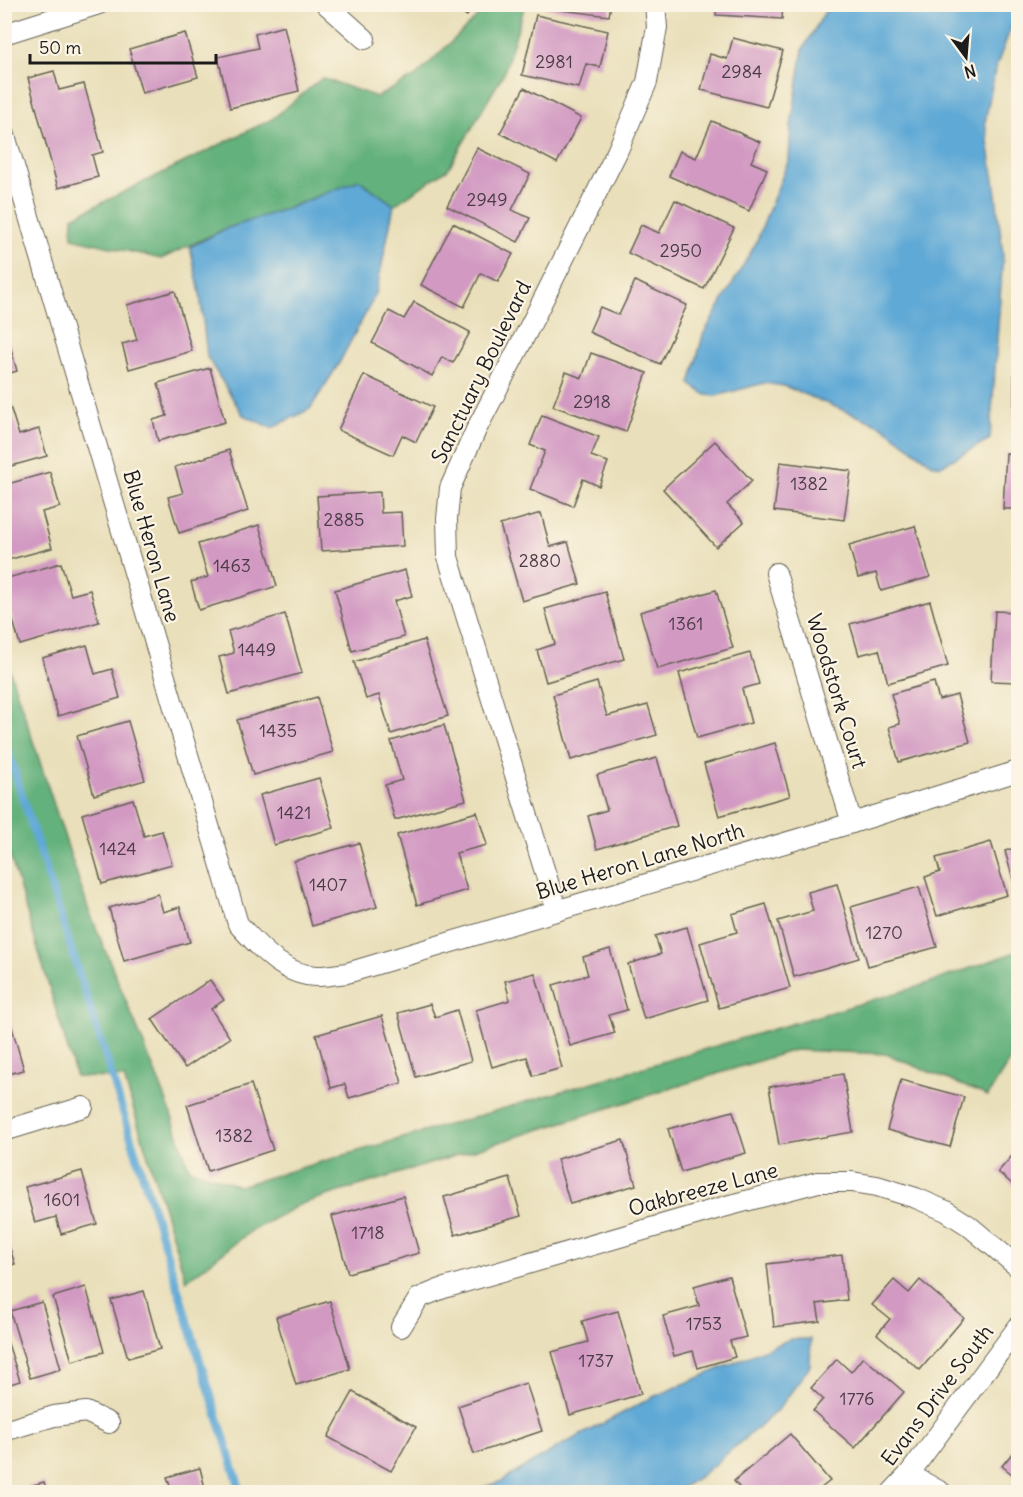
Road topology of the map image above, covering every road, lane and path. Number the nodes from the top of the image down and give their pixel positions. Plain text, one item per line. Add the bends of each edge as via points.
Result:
1 (99, 4) edge
2 (326, 4) edge
3 (655, 4) edge
4 (4, 34) edge
5 (365, 39) dead end
6 (4, 132) edge
7 (776, 573) dead end
8 (1018, 771) edge
9 (852, 823) junction
10 (557, 911) junction
11 (276, 960) joint
12 (83, 1107) dead end
13 (4, 1131) edge
14 (1018, 1267) edge
15 (400, 1327) dead end
16 (1018, 1327) edge
17 (109, 1423) dead end
18 (4, 1431) edge
19 (909, 1474) junction
20 (892, 1492) edge
21 (941, 1492) edge

1 - 4 street
2 - 5 street
3 - 10 street, Sanctuary Boulevard via 657,27 647,82 602,182 450,488 448,557
6 - 11 street, Blue Heron Lane via 238,924
7 - 9 street, Woodstork Court
8 - 9 street, Blue Heron Lane North
9 - 10 street, Blue Heron Lane North
10 - 11 street, Blue Heron Lane North via 347,973 317,977 289,970
12 - 13 street
14 - 15 street, Oakbreeze Lane via 968,1225 916,1198 877,1186 818,1182 441,1289 419,1298
16 - 19 street, Evans Drive South
17 - 18 street via 86,1412 54,1416
19 - 20 street, Evans Drive South
19 - 21 street

